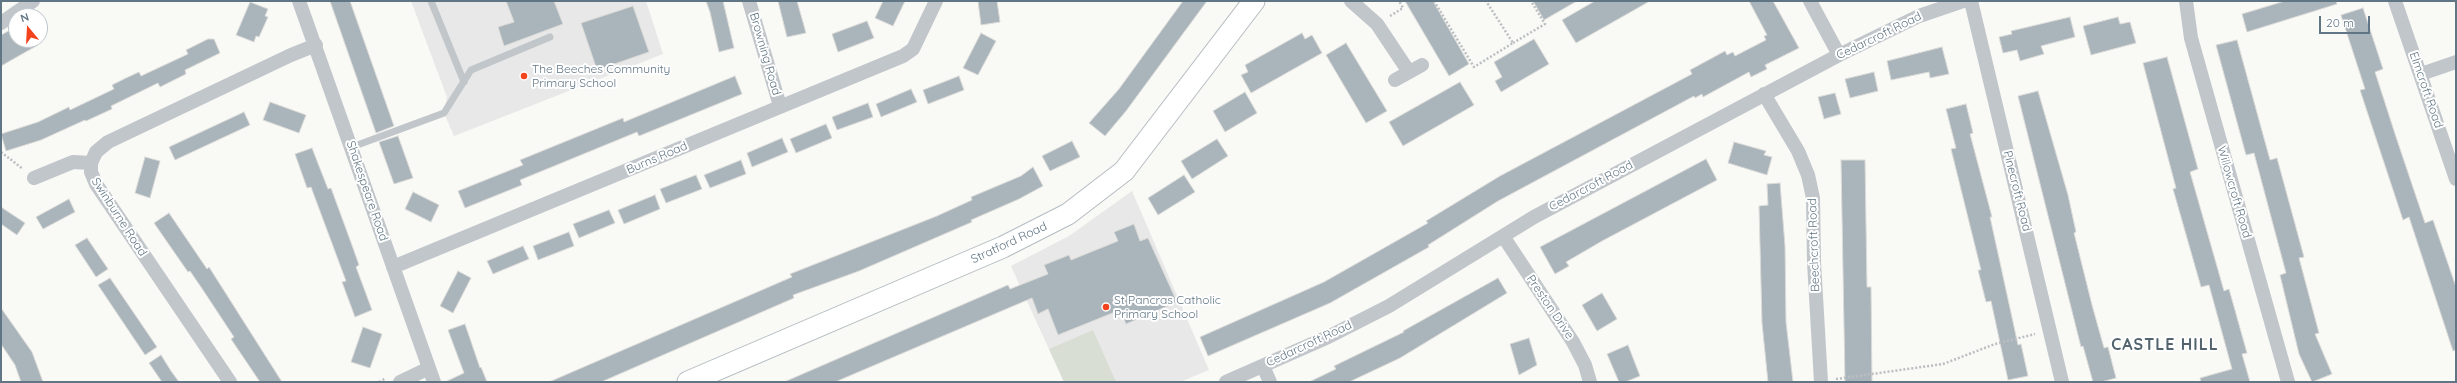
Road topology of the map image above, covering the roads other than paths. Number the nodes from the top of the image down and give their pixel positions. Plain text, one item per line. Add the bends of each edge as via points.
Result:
1 (33, 1) edge
2 (300, 1) edge
3 (431, 1) edge
4 (749, 1) edge
5 (936, 1) edge
6 (1254, 1) edge
7 (1351, 1) edge
8 (1810, 1) edge
9 (1963, 1) edge
10 (1971, 1) edge
11 (2186, 1) edge
12 (2395, 1) edge
13 (1, 23) edge
14 (550, 37) dead end
15 (316, 45) junction
16 (1839, 55) junction
17 (2456, 62) edge
18 (1422, 65) dead end
19 (1409, 72) junction
20 (2421, 74) junction
21 (1395, 80) dead end
22 (464, 82) junction
23 (1764, 94) junction
24 (780, 106) junction
25 (352, 147) junction
26 (92, 163) junction
27 (34, 178) road end
28 (2456, 179) edge
29 (1502, 236) junction
30 (394, 267) junction
31 (1263, 366) junction
32 (428, 368) junction
33 (1821, 381) edge
34 (230, 382) edge
35 (400, 382) edge
36 (434, 382) edge
37 (689, 382) edge
38 (1226, 382) edge
39 (1270, 382) edge
40 (1590, 382) edge
41 (2062, 382) edge
42 (2288, 382) edge

1 - 13 street
2 - 15 street, Shakespeare Road
3 - 22 lane
4 - 24 street, Browning Road
5 - 24 street, Burns Road via 916,44 903,56
6 - 37 street, Stratford Road via 1124,171 1068,214 1003,247
7 - 19 street via 1377,24
8 - 16 street
9 - 16 street, Cedarcroft Road via 1919,16
10 - 41 street, Pinecroft Road
11 - 42 street, Willowcroft Road via 2191,38
12 - 20 street, Elmcroft Road
14 - 22 lane via 471,70
15 - 25 street, Shakespeare Road
15 - 26 street, Swinburne Road via 108,142 96,152
16 - 23 street, Cedarcroft Road
17 - 20 street
18 - 19 street
19 - 21 street
20 - 28 street, Elmcroft Road
22 - 25 lane via 444,112
23 - 29 street, Cedarcroft Road via 1575,194
23 - 33 street, Beechcroft Road via 1798,151 1808,175 1813,198
24 - 30 street, Burns Road
25 - 30 street, Shakespeare Road
26 - 27 street via 73,162
26 - 34 street, Swinburne Road via 91,172 96,184
29 - 31 street, Cedarcroft Road via 1389,306
29 - 40 street, Preston Drive via 1574,342 1585,364
30 - 32 street, Shakespeare Road
31 - 38 street, Cedarcroft Road
31 - 39 street
32 - 35 street
32 - 36 street, Shakespeare Road

